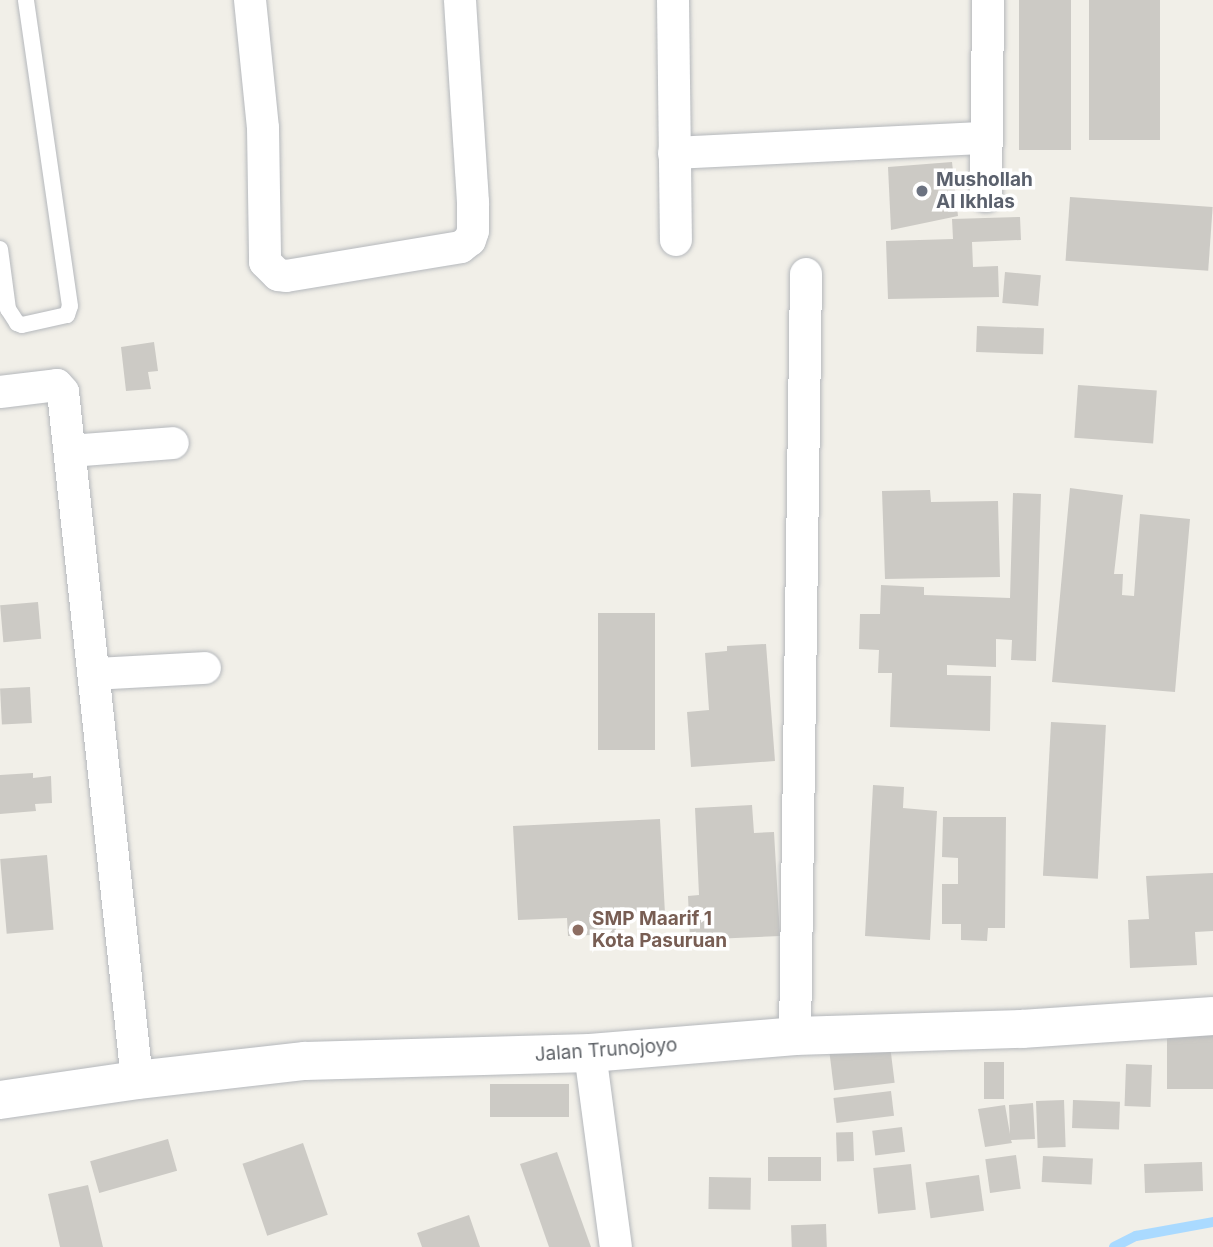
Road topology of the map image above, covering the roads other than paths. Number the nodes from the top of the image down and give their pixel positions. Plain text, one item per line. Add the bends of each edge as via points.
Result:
1 (26, 0) edge
2 (250, 0) edge
3 (460, 0) edge
4 (673, 0) edge
5 (988, 0) edge
6 (986, 138) junction
7 (674, 153) junction
8 (986, 196) dead end
9 (676, 240) dead end
10 (0, 249) edge
11 (806, 274) dead end
12 (0, 392) edge
13 (173, 443) dead end
14 (70, 452) junction
15 (205, 668) dead end
16 (94, 674) junction
17 (1213, 1016) edge
18 (795, 1036) junction
19 (590, 1053) junction
20 (137, 1080) junction
21 (0, 1100) edge
22 (616, 1247) edge

1 - 10 lane via 70,306 67,315 17,323 8,309
2 - 3 street via 263,128 265,262 278,275 286,276 461,247 470,240 473,202
4 - 7 street
5 - 6 street
6 - 7 street
6 - 8 street
7 - 9 street
11 - 18 street
12 - 14 street via 61,387
13 - 14 street
14 - 16 street
15 - 16 street
16 - 20 street
17 - 18 street, Jalan Trunojoyo via 1022,1029
18 - 19 street, Jalan Trunojoyo
19 - 20 street, Jalan Trunojoyo via 305,1062
19 - 22 street
20 - 21 street, Jalan Trunojoyo

